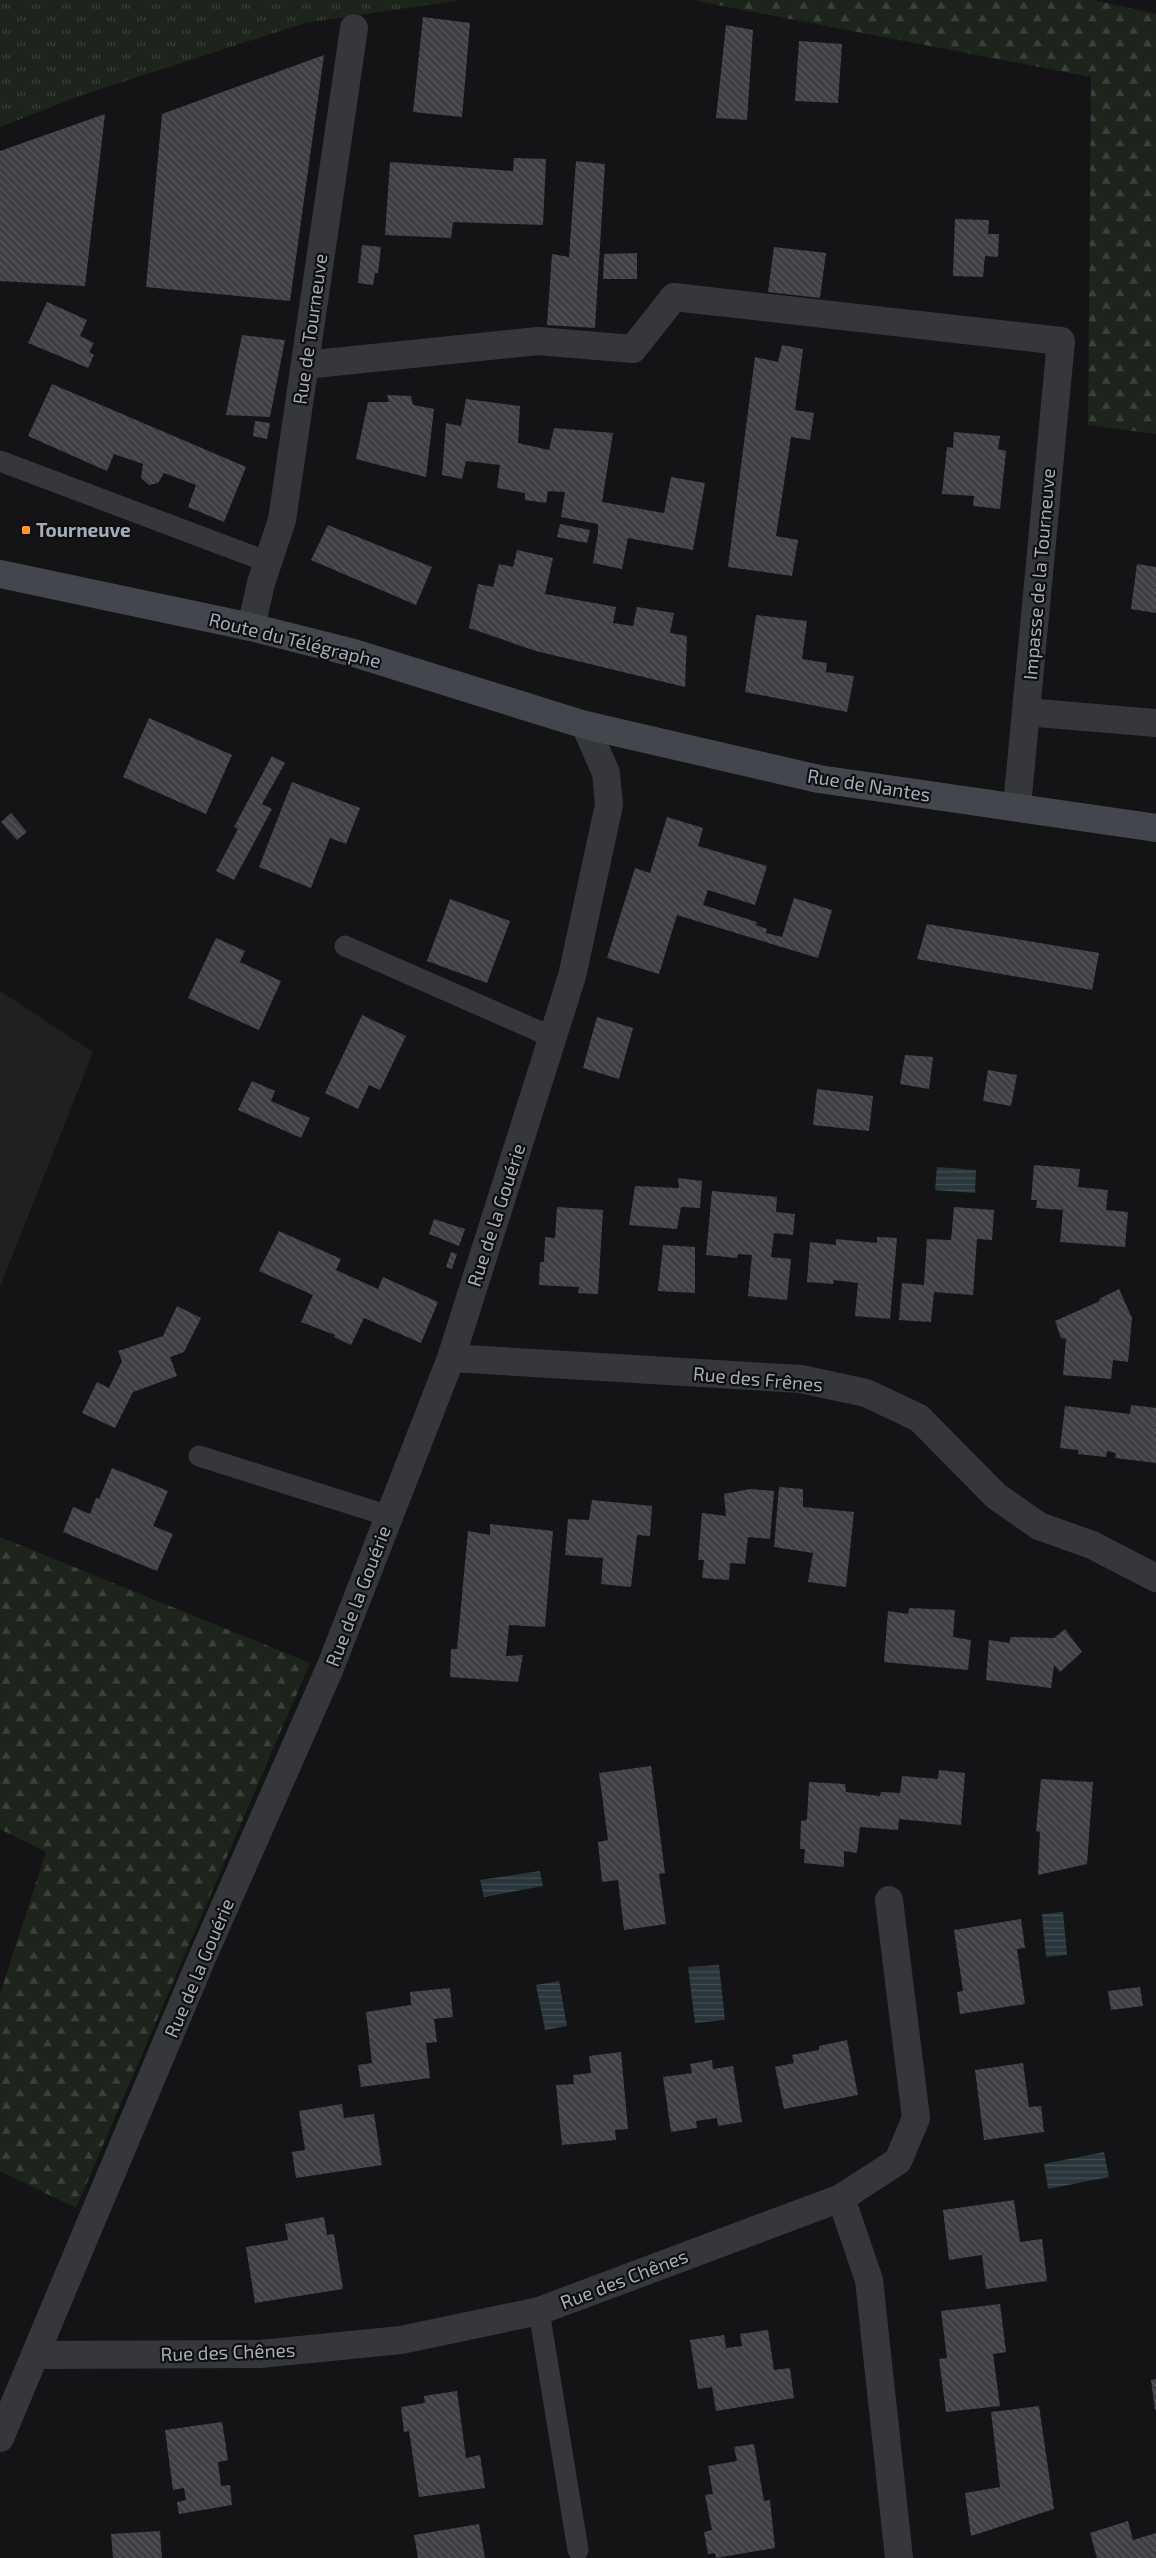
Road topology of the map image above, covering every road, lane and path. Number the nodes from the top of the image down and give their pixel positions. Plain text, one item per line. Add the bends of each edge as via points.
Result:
1 (354, 28) dead end
2 (305, 366) junction
3 (0, 461) edge
4 (268, 562) junction
5 (0, 574) edge
6 (251, 627) junction
7 (1026, 712) junction
8 (1156, 723) edge
9 (584, 725) junction
10 (1017, 806) junction
11 (1156, 828) edge
12 (345, 946) dead end
13 (552, 1038) junction
14 (451, 1358) junction
15 (199, 1456) dead end
16 (389, 1516) junction
17 (1156, 1578) edge
18 (889, 1900) dead end
19 (841, 2198) junction
20 (539, 2311) junction
21 (35, 2355) junction
22 (0, 2438) edge
23 (578, 2550) dead end
24 (899, 2558) edge

1 - 2 street, Rue de Tourneuve
2 - 4 street, Rue de Tourneuve via 282,520
2 - 7 street, Impasse de la Tourneuve via 538,341 633,349 674,297 1061,341
3 - 4 lane
4 - 6 street, Rue de Tourneuve
5 - 6 main road, Route du Télégraphe
6 - 9 main road, Route du Télégraphe via 354,653
7 - 8 street
7 - 10 street, Impasse de la Tourneuve
9 - 10 main road, Rue de Nantes via 819,779
9 - 13 street, Rue de la Gouérie via 606,772 608,805 572,976
10 - 11 main road, Rue de Nantes
12 - 13 lane
13 - 14 street, Rue de la Gouérie
14 - 16 street, Rue de la Gouérie
14 - 17 street, Rue des Frênes via 801,1379 866,1393 919,1418 996,1496 1039,1526 1092,1546
15 - 16 lane
16 - 21 street, Rue de la Gouérie via 330,1668
18 - 19 street, Rue des Chênes via 916,2118 898,2161
19 - 20 street, Rue des Chênes
19 - 24 street via 869,2280
20 - 21 street, Rue des Chênes via 401,2340 260,2354
20 - 23 lane
21 - 22 street, Rue de la Gouérie

